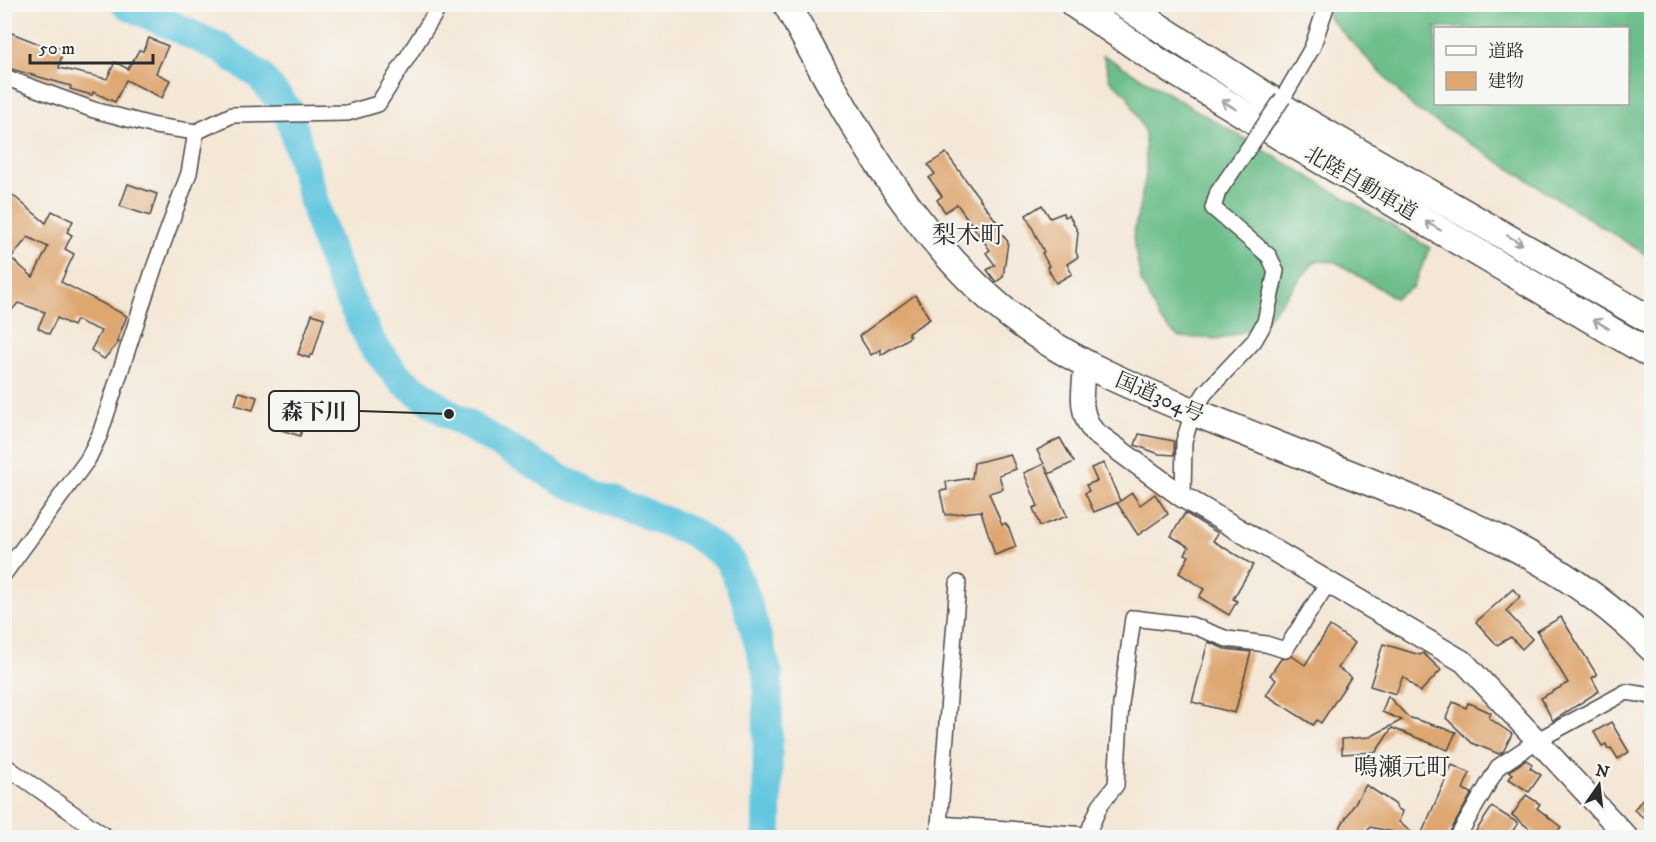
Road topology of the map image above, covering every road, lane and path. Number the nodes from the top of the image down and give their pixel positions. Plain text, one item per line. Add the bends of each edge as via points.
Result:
1 (441, 4) edge
2 (787, 4) edge
3 (1074, 4) edge
4 (1123, 4) edge
5 (1150, 4) edge
6 (1327, 4) edge
7 (4, 77) edge
8 (196, 132) junction
9 (1428, 190) junction
10 (1652, 321) edge
11 (1652, 355) edge
12 (1085, 363) junction
13 (1193, 412) junction
14 (1184, 497) junction
15 (4, 574) edge
16 (958, 583) dead end
17 (1328, 584) junction
18 (1652, 648) edge
19 (1652, 696) edge
20 (1538, 740) junction
21 (4, 765) edge
22 (938, 831) edge
23 (108, 837) edge
24 (1457, 837) edge
25 (1628, 837) edge

1 - 8 street via 378,104 347,113 232,115
2 - 12 highway, 国道304号 via 850,117 941,248 1010,315
11 -> 3 highway, 北陸自動車道 via 1285,139 1159,62
4 - 9 highway, 北陸自動車道 via 1301,119
5 - 9 highway via 1231,65
6 - 13 street, bridge via 1311,48 1283,98 1218,192 1213,208 1269,256 1276,271 1265,322 1254,341 1205,393
7 - 8 street via 94,110
8 - 15 street via 189,172 100,434 87,459
9 -> 10 highway, 北陸自動車道
12 - 13 highway, 国道304号
12 - 14 street via 1082,407 1086,422 1094,432
13 - 14 street via 1184,441
13 - 18 highway, 国道304号 via 1494,534 1591,594
14 - 17 street
16 - 22 street
17 - 20 street via 1464,662
17 - 22 street via 1285,650 1227,639 1191,625 1133,618 1121,704 1116,784 1100,805 1087,835
19 - 20 street via 1626,692
20 - 24 street via 1498,767
20 - 25 street
21 - 23 street

